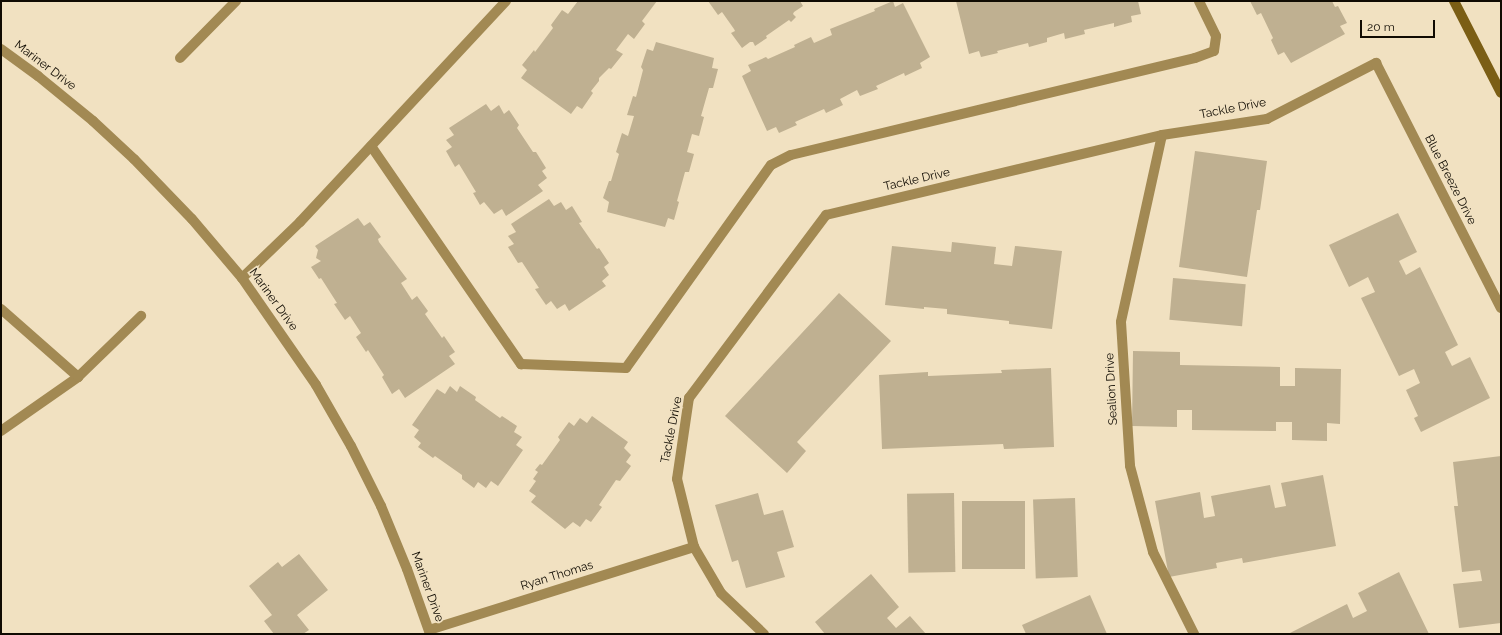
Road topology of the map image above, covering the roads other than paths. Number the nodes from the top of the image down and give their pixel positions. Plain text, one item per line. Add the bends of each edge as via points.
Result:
1 (236, 1) edge
2 (506, 1) edge
3 (1199, 1) edge
4 (1454, 1) edge
5 (1, 49) edge
6 (180, 58) dead end
7 (1376, 63) joint
8 (1501, 92) edge
9 (1162, 135) junction
10 (371, 146) junction
11 (242, 278) junction
12 (1501, 308) edge
13 (1, 309) edge
14 (141, 316) dead end
15 (78, 377) junction
16 (1, 431) edge
17 (694, 547) junction
18 (429, 632) edge
19 (764, 634) edge
20 (1194, 634) edge

1 - 6 street
2 - 10 street
3 - 10 street via 1216,36 1214,51 1195,58 791,156 772,165 626,368 521,364
4 - 8 main road
5 - 11 street, Mariner Drive via 69,101 134,159 192,219
7 - 9 street, Tackle Drive via 1267,119
7 - 12 street, Blue Breeze Drive
9 - 17 street, Tackle Drive via 826,214 689,398 676,479
9 - 20 street, Sealion Drive via 1121,322 1130,466 1153,552
10 - 11 street via 300,222
11 - 18 street, Mariner Drive via 316,385 351,446 381,506
13 - 15 street
14 - 15 street
15 - 16 street
17 - 18 street, Ryan Thomas
17 - 19 street, Tackle Drive via 721,593

